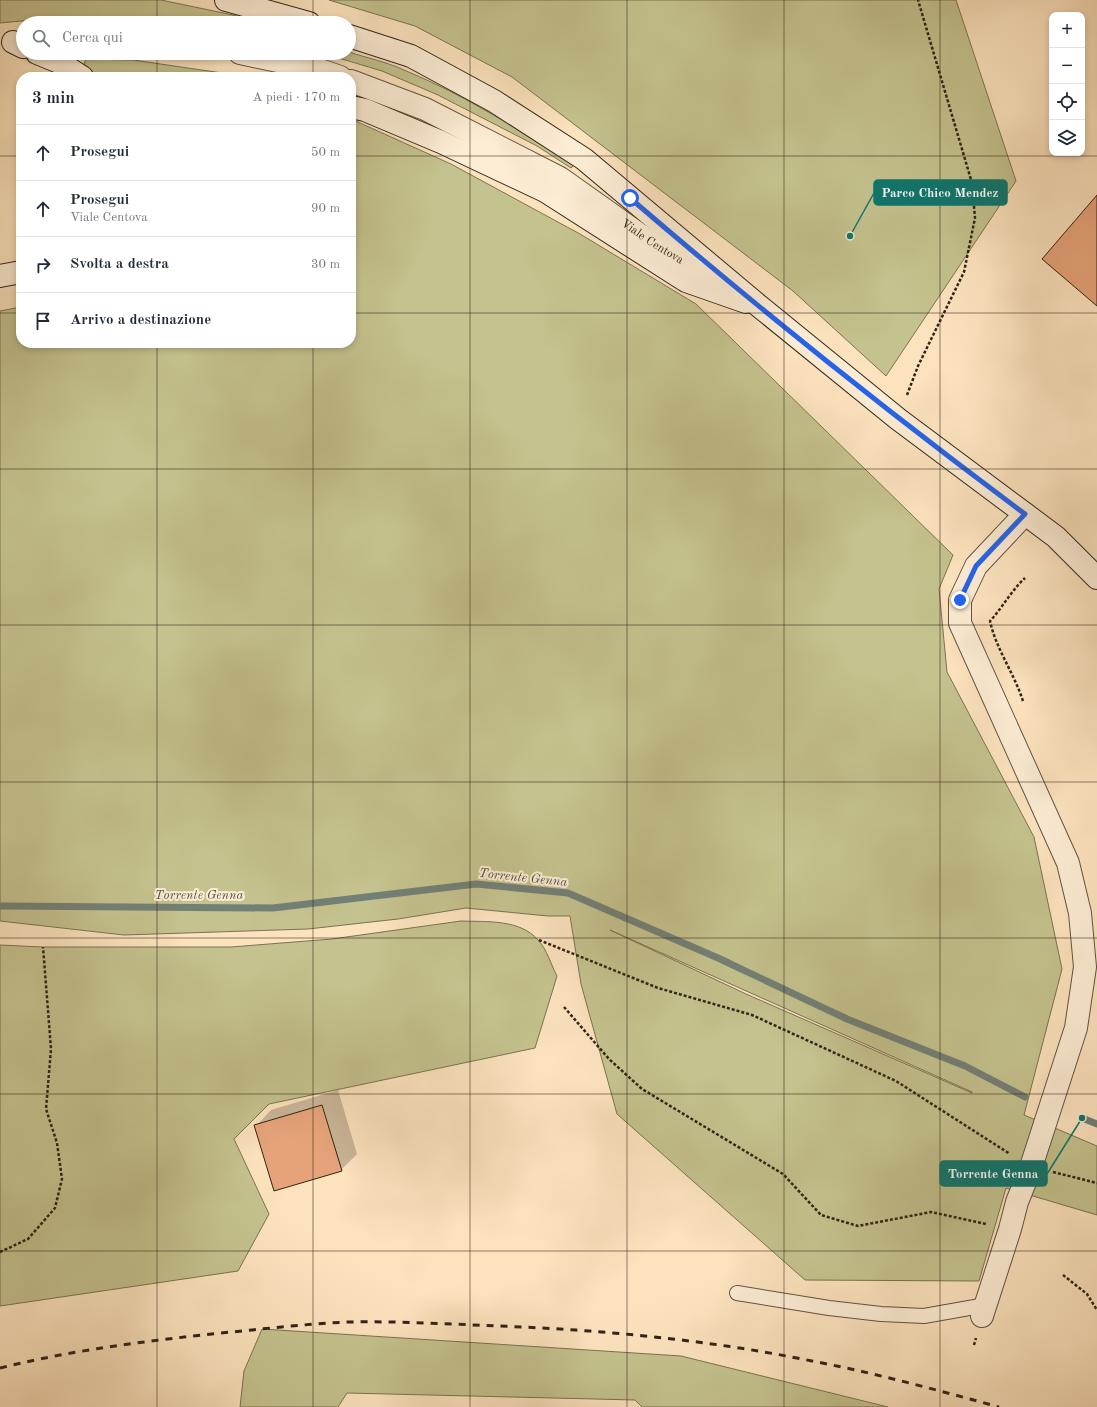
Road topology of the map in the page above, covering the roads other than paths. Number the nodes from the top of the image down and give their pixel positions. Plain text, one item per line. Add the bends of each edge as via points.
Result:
1 (226, 0) edge
2 (284, 16) edge
3 (356, 38) edge
4 (54, 60) edge
5 (273, 60) edge
6 (74, 72) edge
7 (326, 72) edge
8 (356, 83) edge
9 (356, 108) edge
10 (16, 273) edge
11 (0, 276) edge
12 (759, 306) junction
13 (1025, 514) junction
14 (1097, 578) edge
15 (737, 1293) dead end
16 (984, 1311) joint

1 - 2 main road
3 - 12 main road via 411,56 494,101 584,158
4 - 6 main road
5 - 7 main road
8 - 12 main road, Viale Centova via 425,110 560,178 653,244
9 - 12 main road via 441,142 545,191 686,281
10 - 11 main road
12 - 13 main road, Viale Centova via 898,419
13 - 14 main road, Viale Centova via 1056,537
13 - 16 main road via 976,566 960,600 960,623 1068,863 1080,913 1085,967 1076,1028 1031,1167 1017,1202
15 - 16 lane via 881,1314 924,1316

